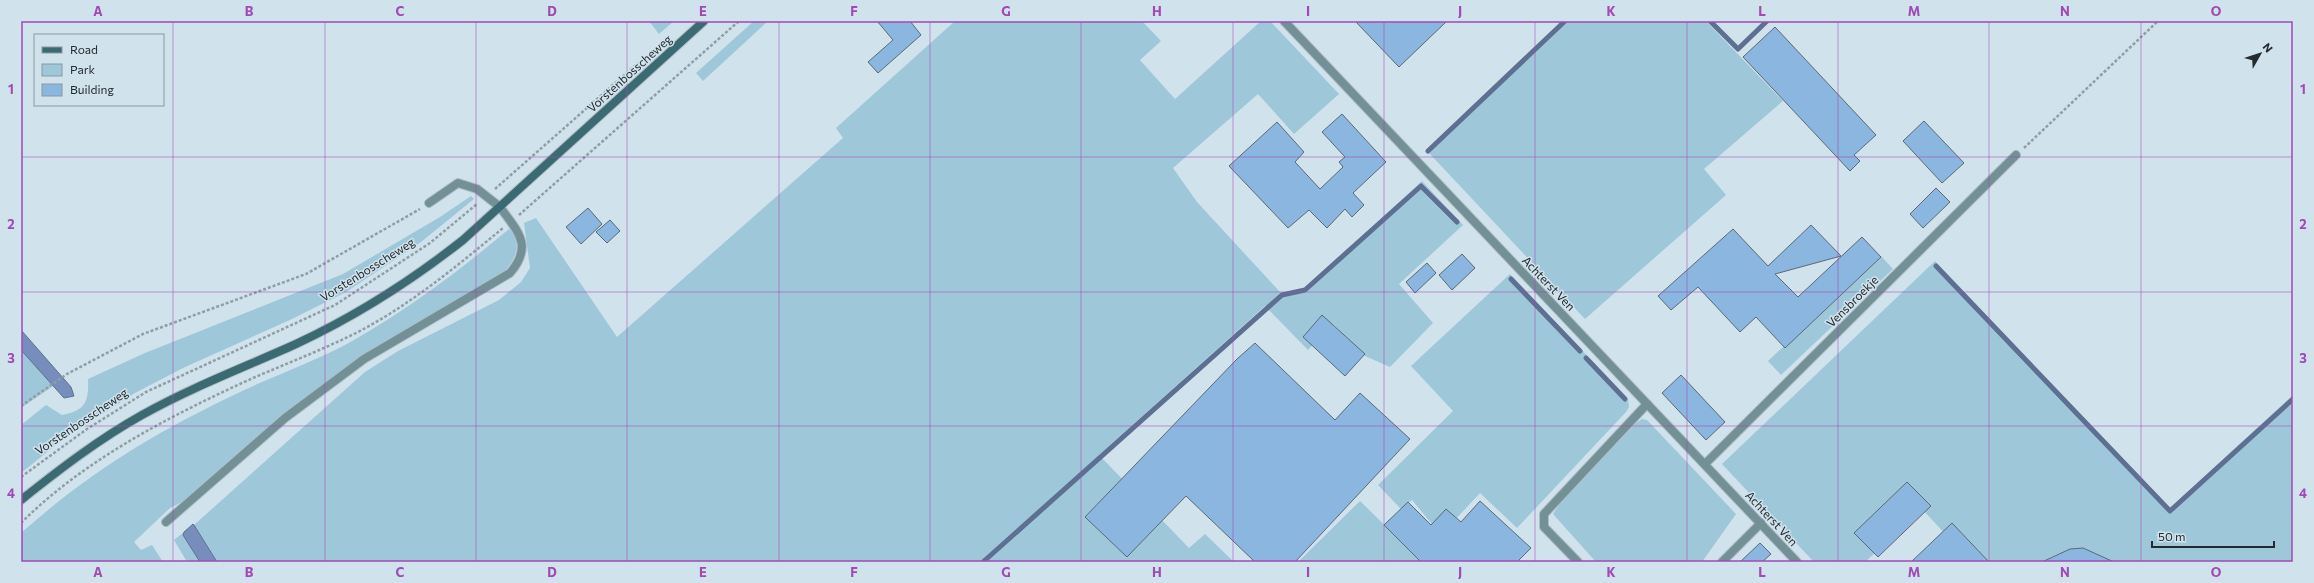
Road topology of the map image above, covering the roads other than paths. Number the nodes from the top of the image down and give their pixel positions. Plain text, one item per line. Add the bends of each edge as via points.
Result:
1 (704, 21) edge
2 (1284, 21) edge
3 (2016, 155) road end
4 (429, 204) road end
5 (500, 207) junction
6 (1647, 404) junction
7 (1705, 464) junction
8 (21, 500) edge
9 (166, 522) dead end
10 (1761, 523) junction
11 (1578, 562) edge
12 (1722, 562) edge
13 (1797, 562) edge

1 - 5 street, Vorstenbosscheweg
2 - 6 street, Achterst Ven
3 - 7 street, Vensbroekje
4 - 5 street via 458,183 477,188
5 - 8 street, Vorstenbosscheweg via 438,260 376,302 296,343 142,415 77,456
5 - 9 street via 519,232 522,250 520,262 510,273 364,359 285,418
6 - 7 street, Achterst Ven
6 - 11 street via 1544,514 1544,527
7 - 10 street, Achterst Ven
10 - 12 street
10 - 13 street, Achterst Ven

